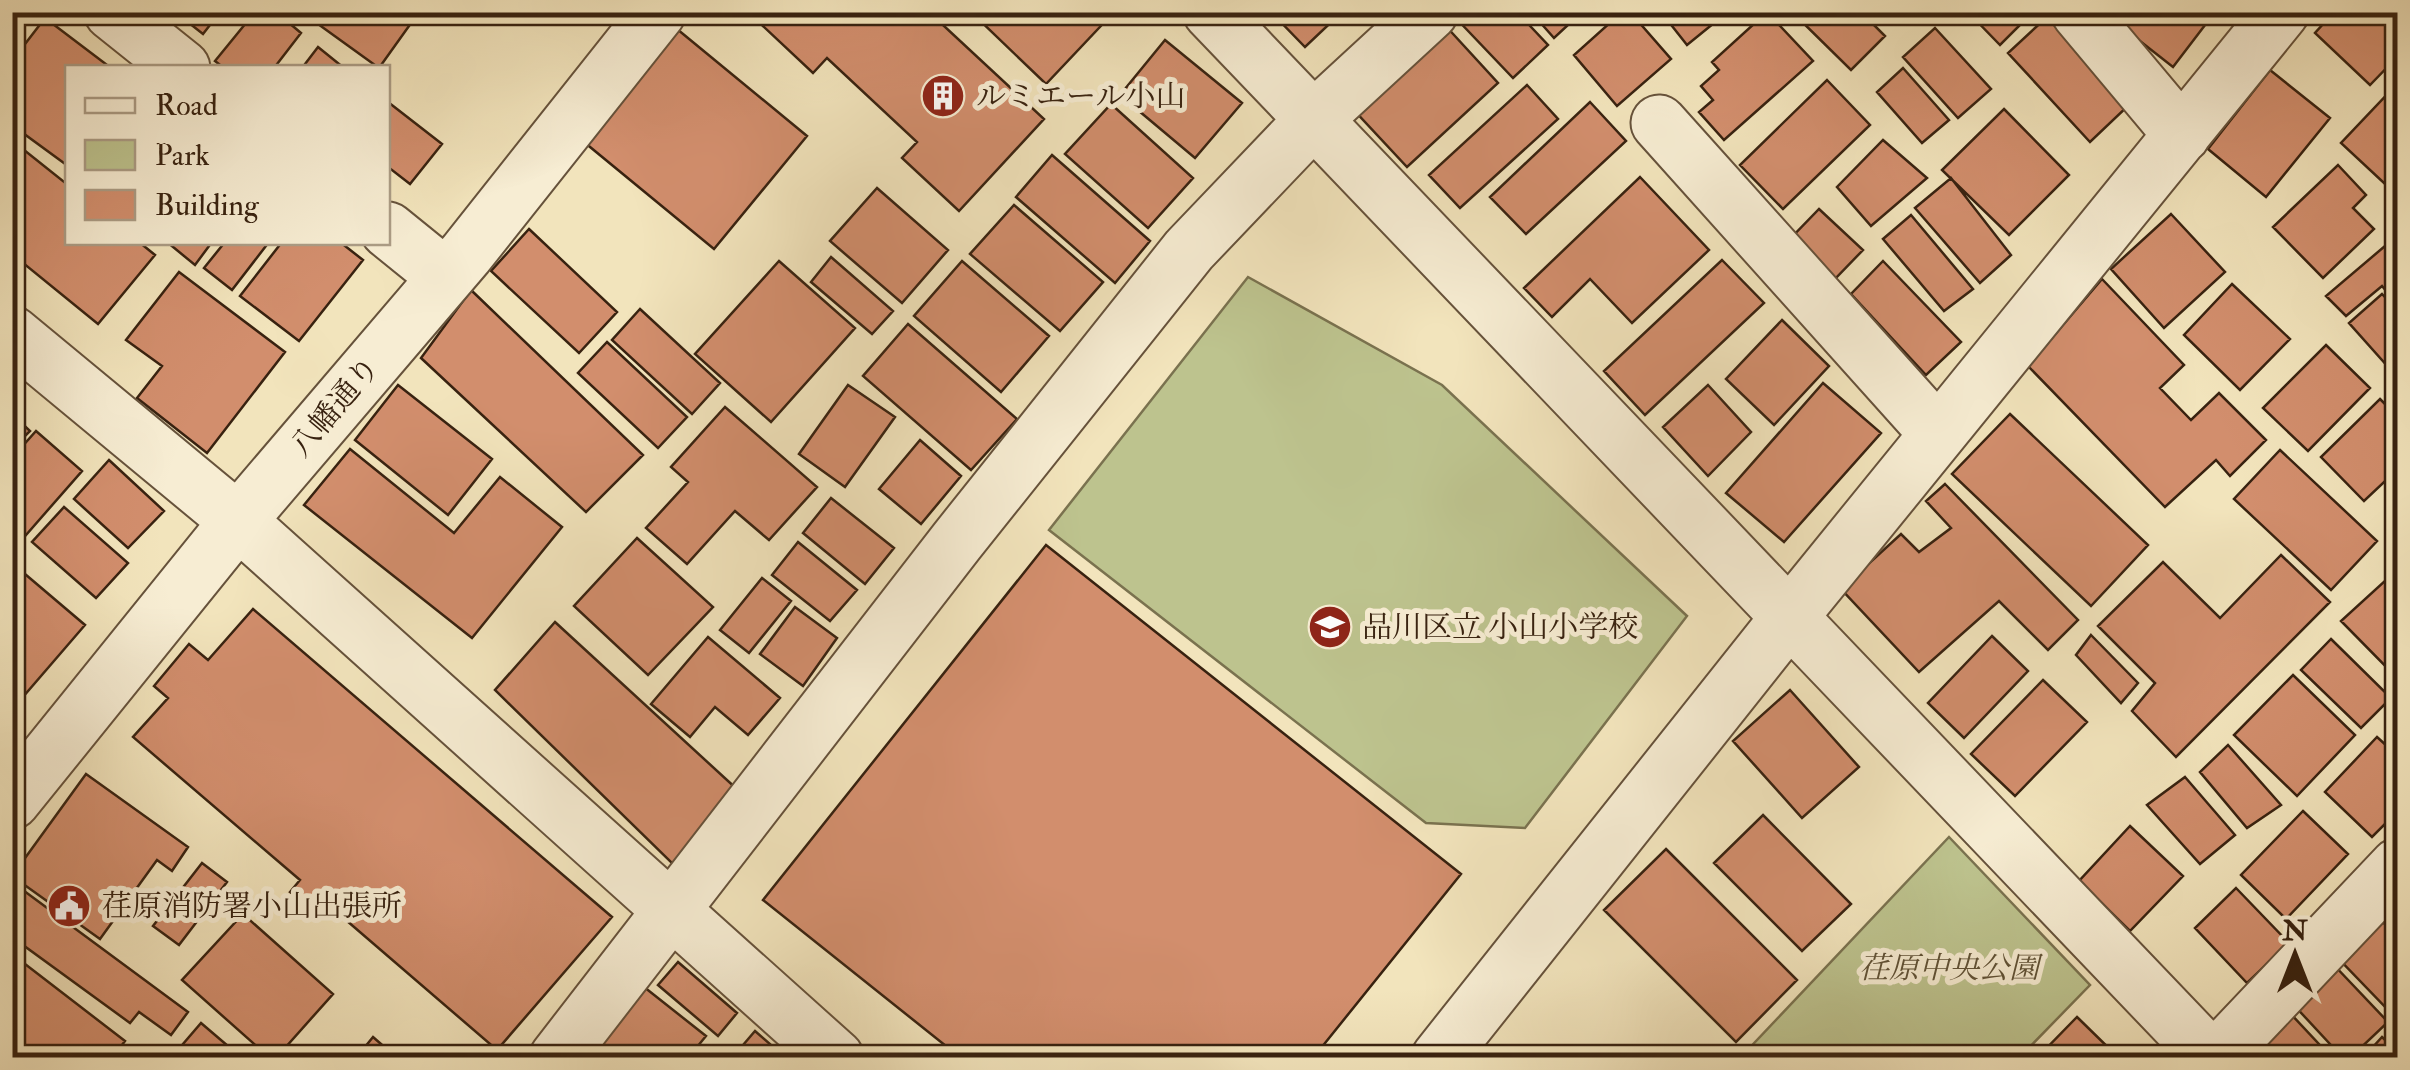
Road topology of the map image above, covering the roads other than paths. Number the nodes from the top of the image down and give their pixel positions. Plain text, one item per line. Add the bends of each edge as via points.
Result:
1 (112, 12) edge
2 (658, 12) edge
3 (1211, 12) edge
4 (1430, 12) edge
5 (2079, 12) edge
6 (2281, 12) edge
7 (178, 65) edge
8 (1314, 119) junction
9 (1659, 122) dead end
10 (2182, 135) junction
11 (390, 232) edge
12 (446, 277) junction
13 (12, 334) edge
14 (1938, 434) junction
15 (238, 520) junction
16 (1790, 615) junction
17 (12, 801) edge
18 (2398, 866) edge
19 (670, 911) junction
20 (557, 1058) edge
21 (836, 1058) edge
22 (1439, 1058) edge
23 (2214, 1058) edge

1 - 7 street
2 - 12 street, 八幡通り
3 - 8 street
4 - 8 street
5 - 10 street
6 - 10 street
8 - 16 street
8 - 19 street via 1189,250
9 - 14 street
10 - 14 street
11 - 12 street
12 - 15 street, 八幡通り
13 - 15 street
14 - 16 street
15 - 17 street, 八幡通り
15 - 19 street
16 - 22 street
16 - 23 street
18 - 23 street
19 - 20 street
19 - 21 street

